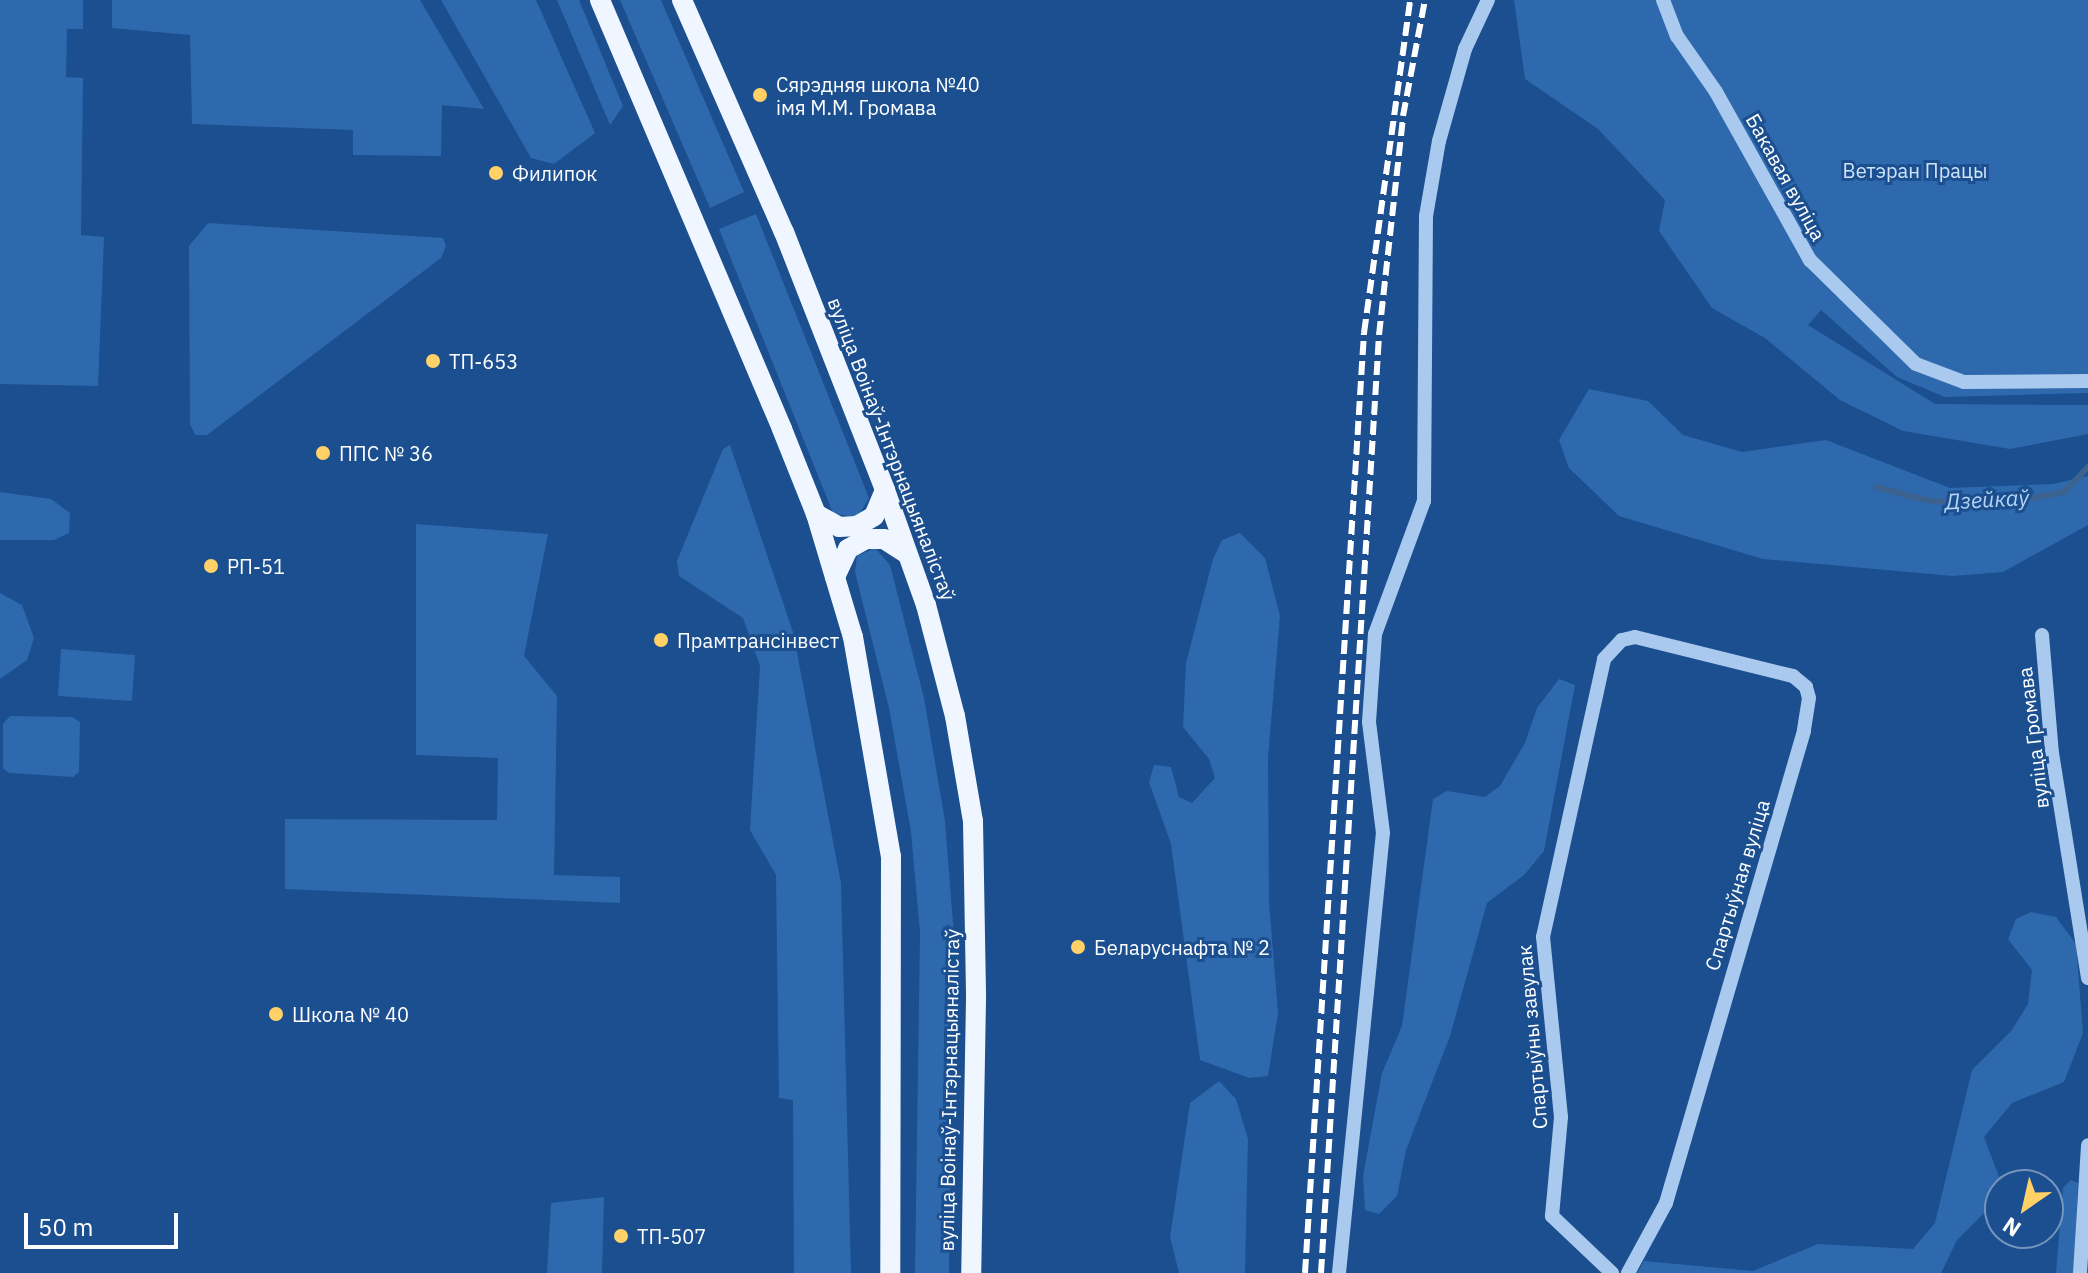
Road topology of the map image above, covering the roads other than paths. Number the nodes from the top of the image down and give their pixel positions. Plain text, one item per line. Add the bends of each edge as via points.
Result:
1 (600, 0) edge
2 (682, 0) edge
3 (1488, 0) edge
4 (1663, 0) edge
5 (2088, 381) edge
6 (885, 490) junction
7 (816, 514) junction
8 (907, 554) junction
9 (835, 577) junction
10 (2042, 635) dead end
11 (1622, 640) joint
12 (2088, 978) edge
13 (2088, 1145) edge
14 (890, 1273) edge
15 (971, 1273) edge
16 (1339, 1273) edge
17 (1612, 1273) edge
18 (1628, 1273) edge
19 (2080, 1273) edge

1 - 7 main road
2 - 6 main road, вуліца Воінаў-Інтэрнацыяналістаў via 784,232
3 - 16 street via 1465,49 1439,141 1426,216 1424,501 1375,634 1369,722 1383,833
4 - 5 street, Бакавая вуліца via 1677,36 1716,92 1810,260 1916,364 1964,382
6 - 7 main road via 874,516 857,526 839,527
6 - 8 main road, вуліца Воінаў-Інтэрнацыяналістаў
7 - 9 main road
8 - 9 main road via 893,542 866,539 848,549
8 - 15 main road, вуліца Воінаў-Інтэрнацыяналістаў via 955,716 973,821
9 - 14 main road via 853,637 891,856
10 - 12 street, вуліца Громава via 2052,753
11 - 17 street, Спартыўны завулак via 1604,659 1543,937 1561,1117 1552,1216
11 - 18 street, Спартыўная вуліца via 1635,637 1793,676 1806,687 1809,698 1804,731 1666,1203
13 - 19 street

